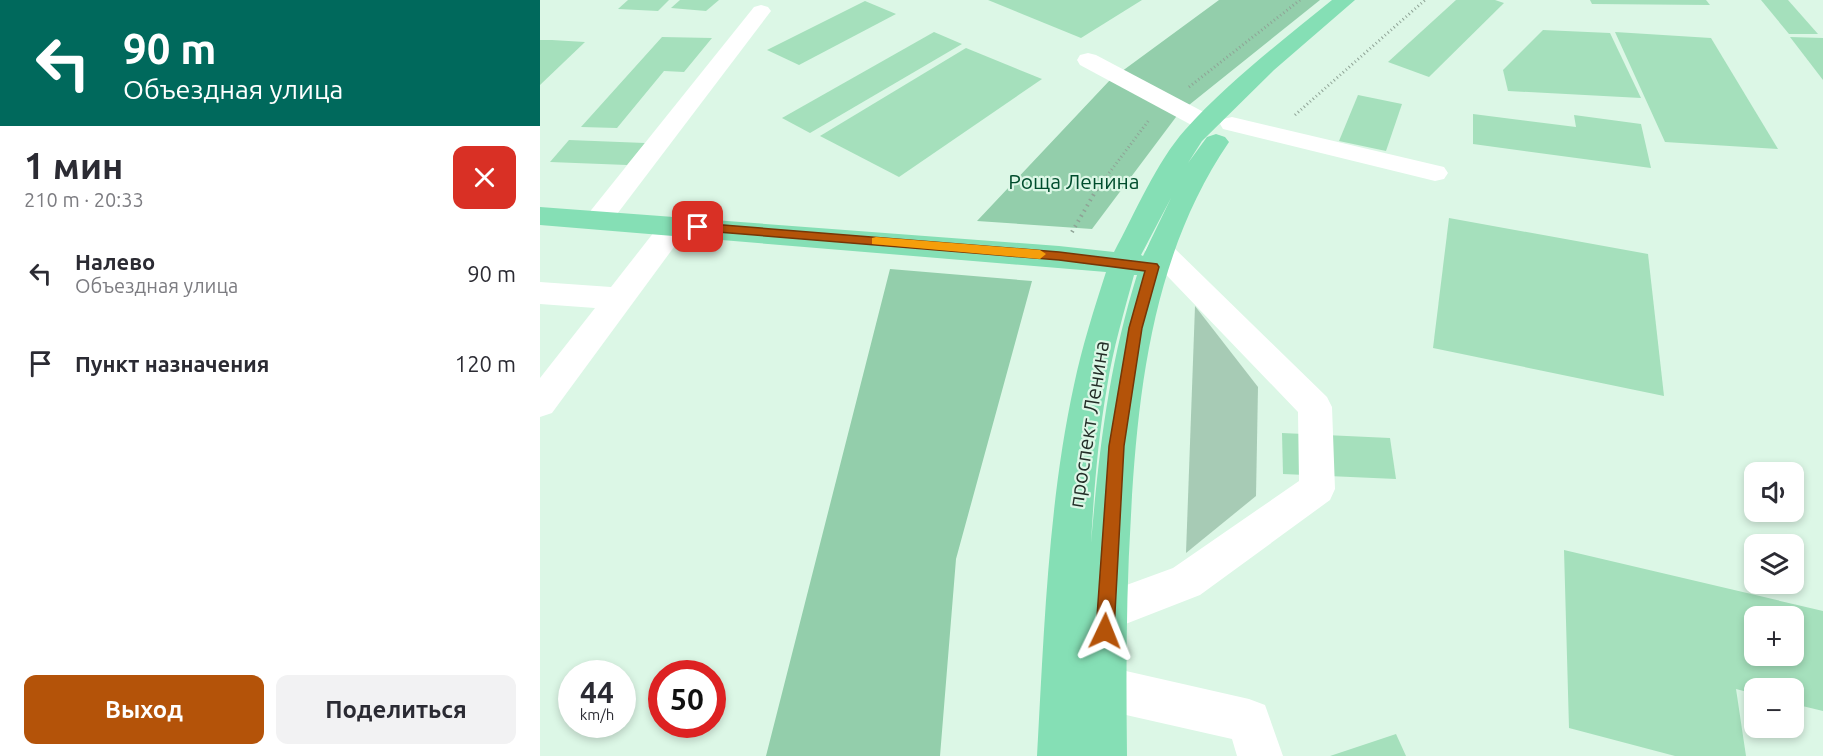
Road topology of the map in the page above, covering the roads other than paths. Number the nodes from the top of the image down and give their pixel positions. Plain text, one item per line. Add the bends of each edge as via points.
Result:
1 (1345, 0) edge
2 (1369, 0) edge
3 (761, 11) dead end
4 (1088, 60) dead end
5 (1219, 123) junction
6 (1435, 172) dead end
7 (540, 216) edge
8 (598, 220) junction
9 (675, 225) junction
10 (1145, 260) junction
11 (540, 293) edge
12 (620, 299) junction
13 (540, 403) edge
14 (1066, 611) junction
15 (1106, 612) junction
16 (1104, 688) junction
17 (1060, 756) edge
18 (1104, 756) edge
19 (1260, 756) edge

1 - 5 main road, проспект Ленина via 1266,65
2 - 5 main road, проспект Ленина
3 - 8 lane
4 - 5 lane via 1167,104
5 - 6 lane
5 - 10 main road, проспект Ленина via 1200,165
7 - 8 main road
8 - 9 main road
9 - 10 main road
9 - 12 lane
10 - 14 main road, проспект Ленина via 1106,320 1090,386 1077,475
10 - 15 main road, проспект Ленина via 1116,446
10 - 15 lane via 1316,407 1317,489 1186,582
11 - 12 lane
12 - 13 lane
14 - 15 main road via 1071,623 1084,630 1099,623
14 - 17 main road, проспект Ленина
15 - 16 main road, проспект Ленина
16 - 18 main road, проспект Ленина
16 - 19 lane via 1250,721

